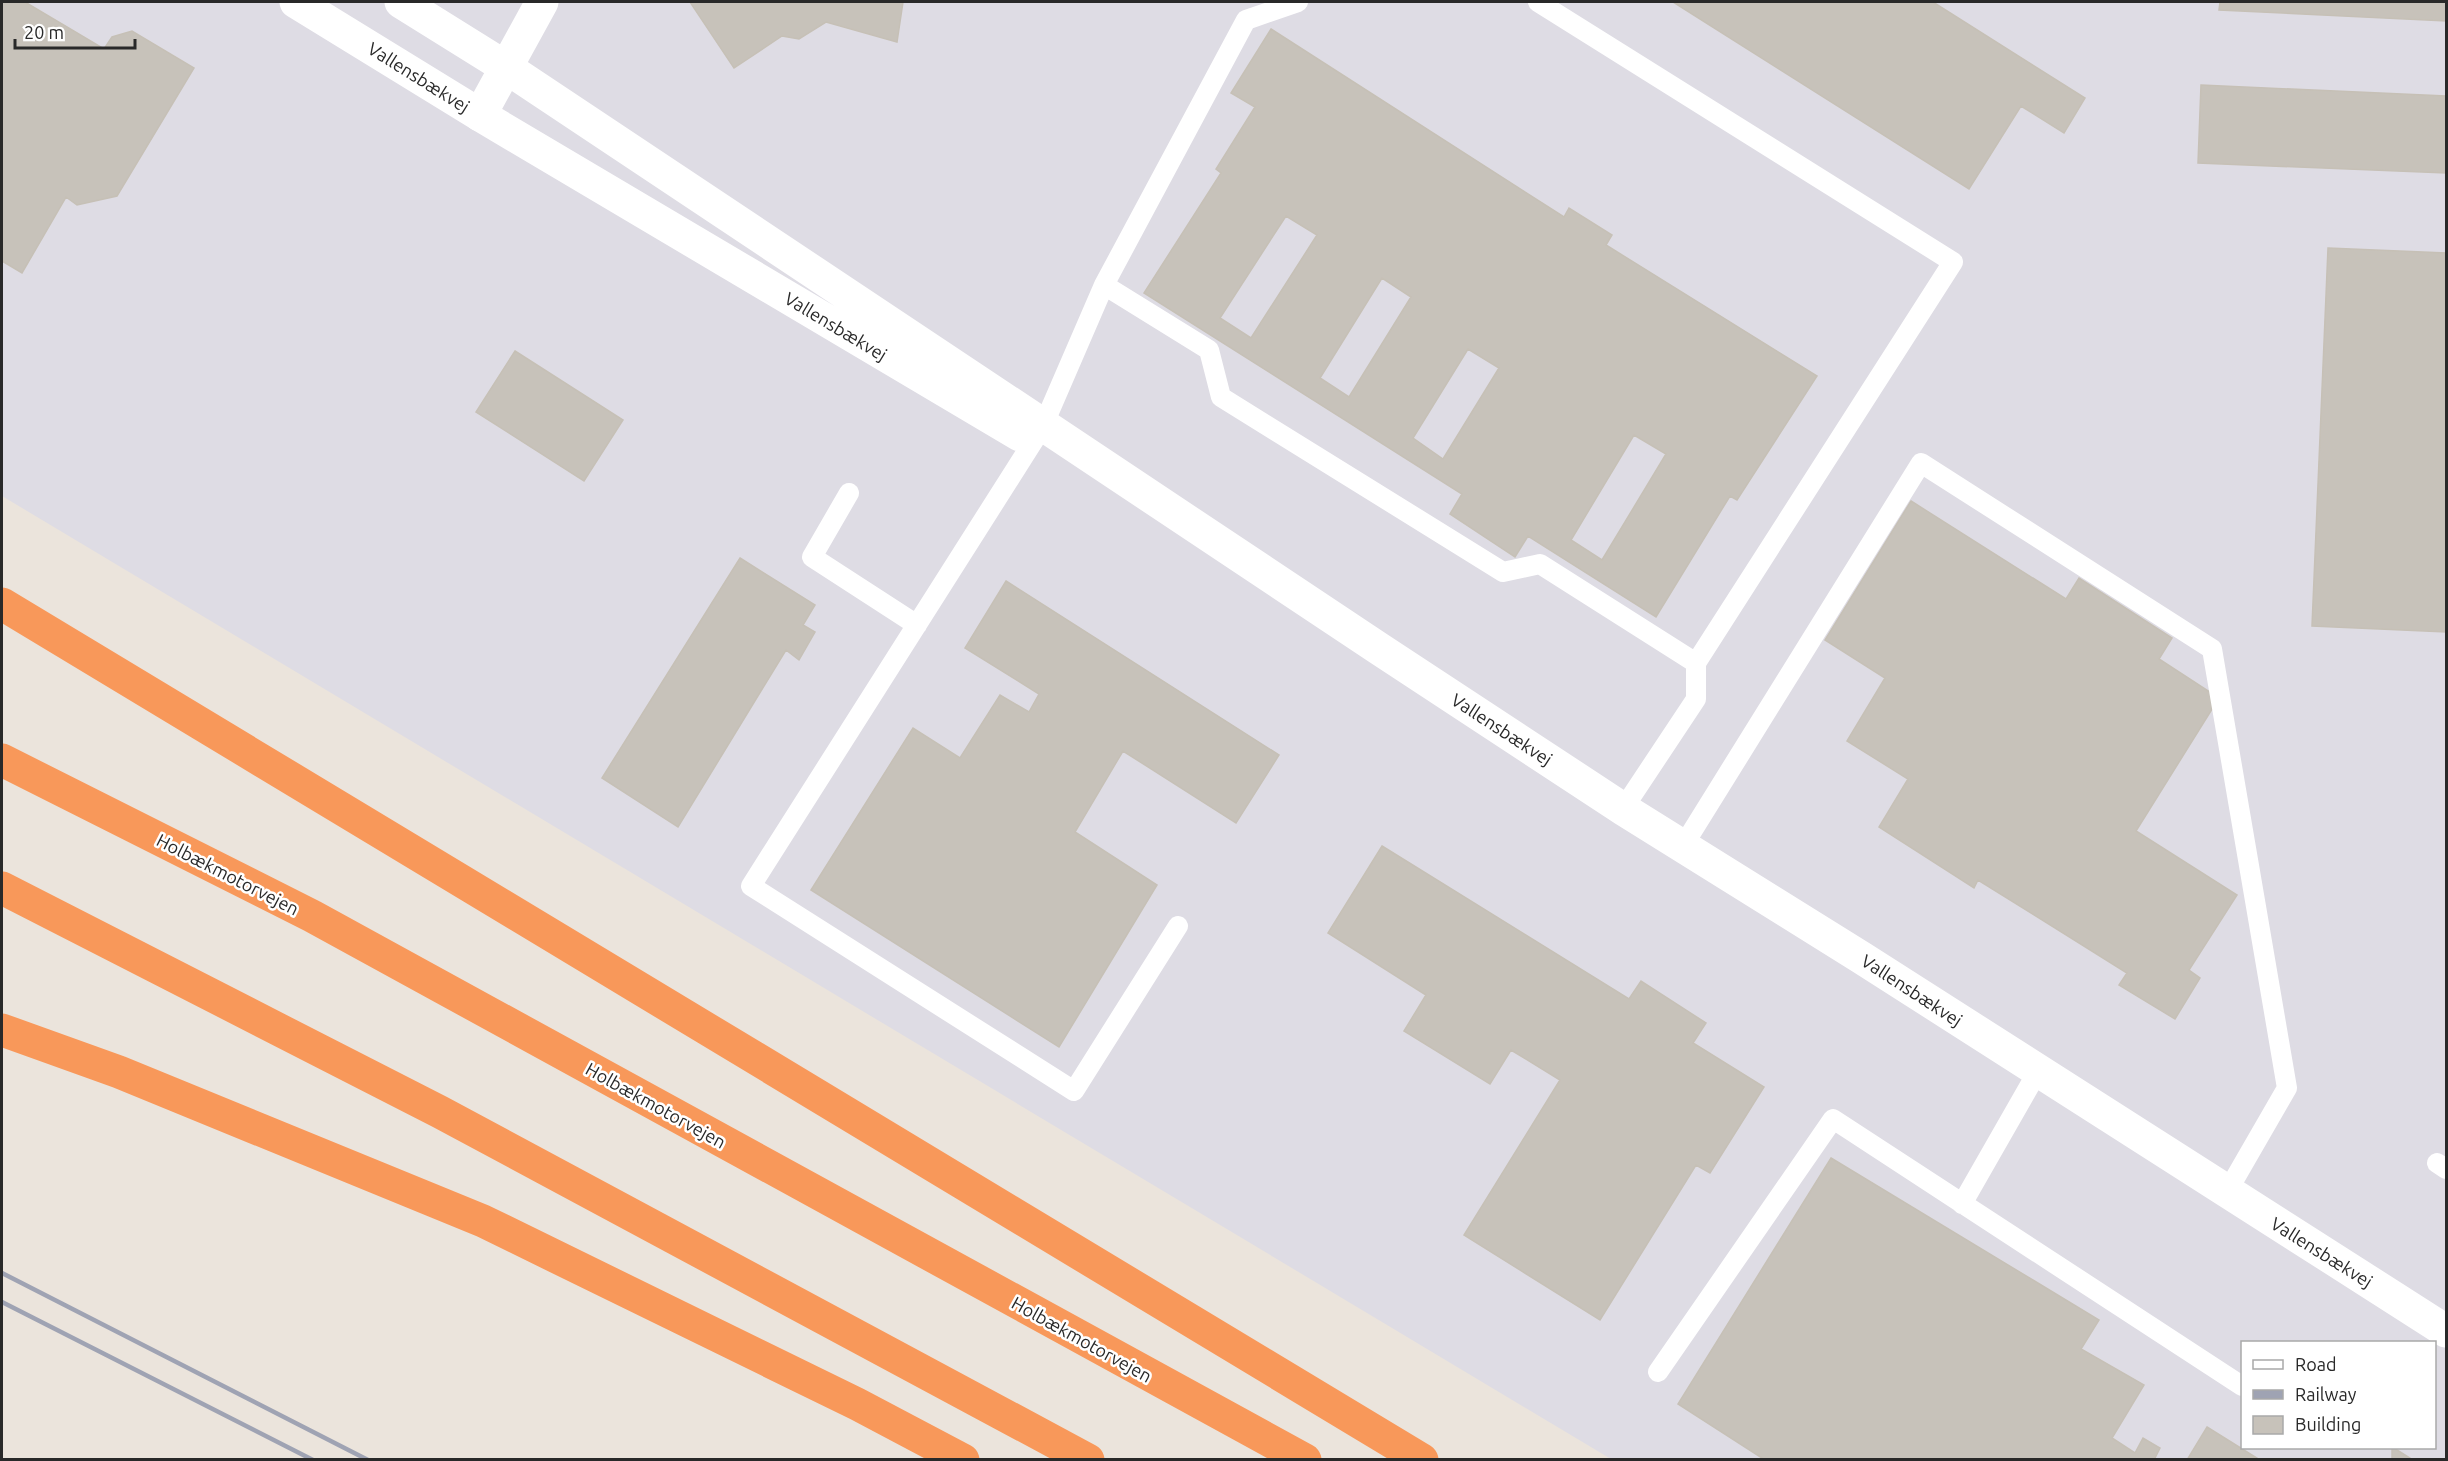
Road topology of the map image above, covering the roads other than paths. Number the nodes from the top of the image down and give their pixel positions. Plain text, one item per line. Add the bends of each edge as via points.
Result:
1 (296, 2) edge
2 (401, 2) edge
3 (542, 2) edge
4 (1298, 2) edge
5 (1538, 2) edge
6 (507, 68) junction
7 (480, 115) junction
8 (1104, 285) junction
9 (1038, 434) junction
10 (849, 493) dead end
11 (2, 604) edge
12 (917, 625) junction
13 (1696, 663) junction
14 (2, 760) edge
15 (1623, 809) junction
16 (1683, 846) junction
17 (2, 888) edge
18 (1178, 926) dead end
19 (2, 1030) edge
20 (2038, 1071) junction
21 (2227, 1192) junction
22 (1962, 1204) junction
23 (2446, 1331) edge
24 (1658, 1372) dead end
25 (2241, 1385) edge
26 (963, 1460) edge
27 (1088, 1460) edge
28 (1305, 1460) edge
29 (1422, 1460) edge

1 - 7 street, Vallensbækvej
2 - 6 street, Vallensbækvej
3 - 6 street
4 - 8 lane via 1246,20
5 - 13 lane via 1953,262
6 - 7 street
6 - 9 street, Vallensbækvej
7 - 9 street, Vallensbækvej
8 - 9 lane
8 - 13 lane via 1209,351 1221,397 1503,572 1540,564
9 - 12 lane
9 - 15 street, Vallensbækvej via 1378,648
10 - 12 lane via 812,557
11 - 29 highway
12 - 18 lane via 751,886 1074,1091
13 - 15 lane via 1696,699
14 - 28 highway, Holbækmotorvejen via 312,916
15 - 16 street, Vallensbækvej
16 - 20 street, Vallensbækvej
16 - 21 lane via 1921,463 2212,649 2288,1088
17 - 27 highway via 440,1112
19 - 26 highway via 119,1072 483,1221
20 - 21 street, Vallensbækvej
20 - 22 lane
21 - 23 street, Vallensbækvej
22 - 24 lane via 1833,1119
22 - 25 lane

